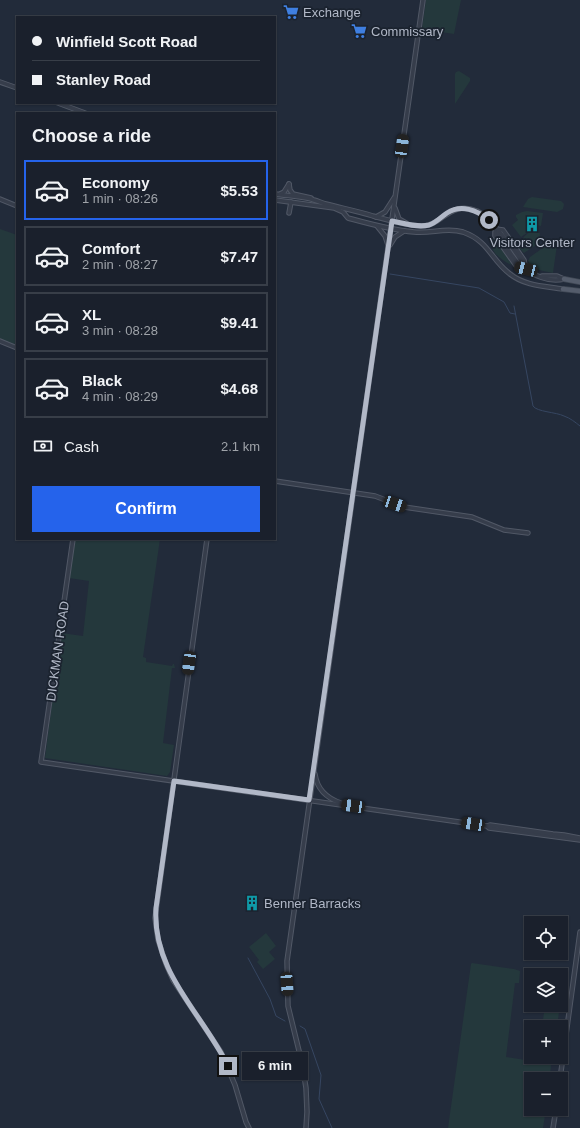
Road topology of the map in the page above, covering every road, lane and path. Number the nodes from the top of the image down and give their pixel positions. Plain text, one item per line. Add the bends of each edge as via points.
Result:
1 (423, 0) edge
2 (0, 82) edge
3 (16, 88) edge
4 (61, 104) edge
5 (82, 112) edge
6 (277, 194) edge
7 (396, 196) junction
8 (314, 199) junction
9 (0, 200) edge
10 (276, 200) edge
11 (291, 202) junction
12 (394, 205) junction
13 (16, 206) edge
14 (289, 213) dead end
15 (376, 217) junction
16 (392, 221) junction
17 (407, 224) junction
18 (376, 225) junction
19 (391, 229) junction
20 (495, 229) junction
21 (404, 231) junction
22 (388, 247) junction
23 (526, 269) junction
24 (564, 279) joint
25 (580, 282) edge
26 (563, 289) joint
27 (580, 291) edge
28 (0, 341) edge
29 (16, 348) edge
30 (276, 481) edge
31 (354, 492) junction
32 (528, 533) dead end
33 (72, 540) edge
34 (207, 540) edge
35 (314, 770) junction
36 (174, 781) junction
37 (309, 800) junction
38 (353, 806) junction
39 (580, 839) edge
40 (580, 932) edge
41 (561, 1072) edge
42 (555, 1116) edge
43 (249, 1128) edge
44 (306, 1128) edge
45 (553, 1128) edge

1 - 7 street
2 - 3 street
4 - 5 street
6 - 8 street
6 - 8 street via 284,192 289,184 293,194
7 - 12 street
7 - 15 street via 385,212
8 - 15 street via 324,204
9 - 13 street
10 - 11 street
11 - 14 street
11 - 18 street via 334,208 348,218
12 - 16 street
12 - 17 street via 396,215
15 - 16 street
16 - 17 street
16 - 19 street
17 - 20 street via 423,226 453,210 466,208 481,214
18 - 19 street
18 - 22 street via 385,236
19 - 21 street
19 - 22 street
20 - 23 street via 519,265
20 - 23 street via 503,230 524,260
21 - 22 street via 395,237
21 - 26 street via 456,230 484,244 511,275 530,284
22 - 31 street
23 - 24 street via 548,280
24 - 25 main road
26 - 27 main road
28 - 29 street
30 - 31 street
31 - 32 street via 375,496 404,507 472,517 504,530
31 - 35 street
33 - 36 street, DICKMAN ROAD via 41,762
34 - 36 street
35 - 37 street
35 - 38 street via 318,786 327,796
36 - 37 street
36 - 43 street via 156,908 158,940 173,980 222,1055
37 - 38 street
37 - 44 street via 287,961 288,1006 306,1088
38 - 39 street via 489,828
40 - 41 street
42 - 45 street

